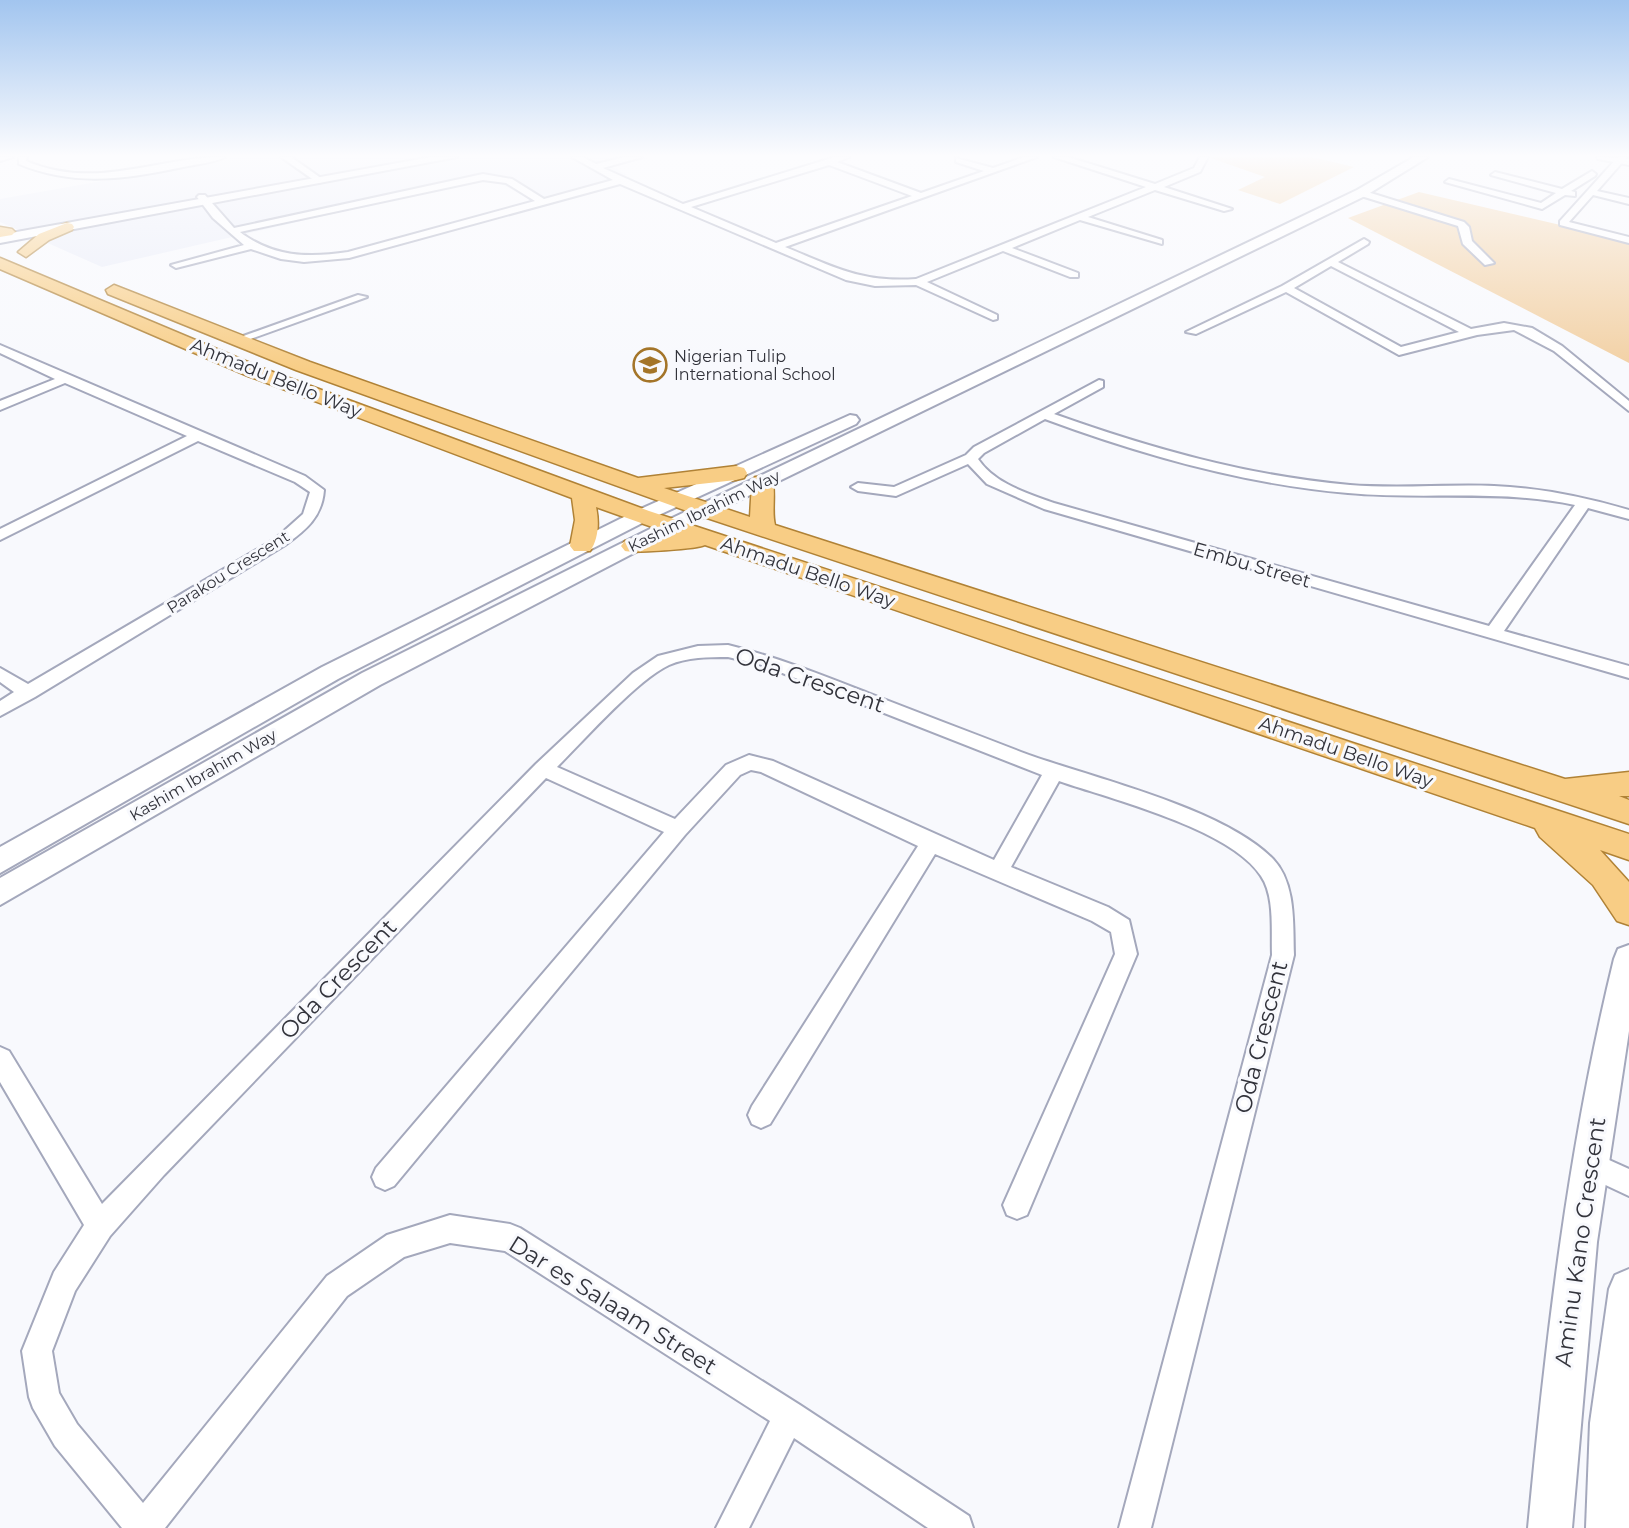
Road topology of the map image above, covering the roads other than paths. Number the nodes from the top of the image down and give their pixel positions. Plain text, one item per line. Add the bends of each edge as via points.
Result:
1 (44, 228) edge
2 (57, 228) edge
3 (64, 228) edge
4 (230, 228) edge
5 (245, 228) edge
6 (439, 228) edge
7 (732, 228) edge
8 (829, 228) edge
9 (1051, 228) edge
10 (1115, 228) edge
11 (1256, 228) edge
12 (1288, 228) edge
13 (1464, 228) edge
14 (1584, 228) edge
15 (233, 231) junction
16 (1, 236) edge
17 (1629, 240) edge
18 (1158, 242) dead end
19 (1364, 243) dead end
20 (254, 245) junction
21 (775, 247) junction
22 (1003, 248) junction
23 (26, 252) junction
24 (1331, 262) junction
25 (1489, 262) dead end
26 (0, 263) edge
27 (176, 265) dead end
28 (1074, 275) dead end
29 (918, 282) junction
30 (1286, 288) junction
31 (362, 297) dead end
32 (993, 317) dead end
33 (1192, 332) dead end
34 (1472, 334) junction
35 (238, 340) junction
36 (0, 349) edge
37 (65, 379) junction
38 (1099, 384) dead end
39 (0, 406) edge
40 (1629, 408) edge
41 (1045, 415) junction
42 (199, 435) junction
43 (971, 458) junction
44 (736, 473) junction
45 (764, 482) junction
46 (633, 484) junction
47 (858, 487) dead end
48 (583, 495) junction
49 (678, 500) junction
50 (1585, 501) junction
51 (706, 510) junction
52 (1629, 515) edge
53 (640, 516) junction
54 (671, 526) junction
55 (765, 530) junction
56 (0, 535) edge
57 (718, 542) junction
58 (582, 545) junction
59 (633, 545) junction
60 (1494, 632) junction
61 (1629, 671) edge
62 (0, 674) edge
63 (29, 693) junction
64 (0, 709) edge
65 (543, 769) junction
66 (1054, 771) junction
67 (1629, 784) edge
68 (1558, 789) junction
69 (1629, 813) edge
70 (1537, 816) junction
71 (678, 829) junction
72 (931, 843) junction
73 (1629, 847) edge
74 (0, 861) edge
75 (998, 872) junction
76 (0, 893) edge
77 (1629, 911) edge
78 (1629, 959) edge
79 (0, 1059) edge
80 (761, 1115) dead end
81 (1588, 1164) junction
82 (385, 1177) dead end
83 (1629, 1183) edge
84 (1017, 1205) dead end
85 (100, 1226) junction
86 (1629, 1289) edge
87 (789, 1416) junction
88 (144, 1528) edge
89 (732, 1528) edge
90 (957, 1528) edge
91 (1135, 1528) edge
92 (1550, 1528) edge
93 (1608, 1528) edge

1 - 16 main road
2 - 16 main road
3 - 23 main road
4 - 15 street
5 - 15 street
6 - 20 street via 325,259 284,259
7 - 21 street
8 - 21 street
9 - 22 street
10 - 18 street
11 - 44 main road, Kashim Ibrahim Way
12 - 45 main road, Kashim Ibrahim Way
13 - 25 street via 1467,243
14 - 17 street
15 - 20 street
16 - 23 main road, Ahmadu Bello Way
19 - 24 street
20 - 27 street
21 - 29 street via 870,284
22 - 28 street
22 - 29 street
23 - 35 main road, Ahmadu Bello Way
24 - 30 street
24 - 34 street
26 - 48 main road, Ahmadu Bello Way via 255,372
29 - 32 street
30 - 33 street
30 - 34 street via 1399,351
31 - 35 street
34 - 40 street via 1507,327 1535,333
35 - 46 main road, Ahmadu Bello Way
36 - 37 street, Parakou Crescent
37 - 39 street
37 - 42 street, Parakou Crescent
38 - 41 street
41 - 43 street
41 - 50 street via 1183,457 1293,481 1349,489 1518,492
42 - 56 street
42 - 63 street, Parakou Crescent via 300,479 317,490 316,506 303,524 280,542
43 - 47 street via 896,492
43 - 60 street, Embu Street via 986,478 1036,501
44 - 46 main road
44 - 49 main road, Kashim Ibrahim Way
45 - 51 main road, Kashim Ibrahim Way
45 - 55 main road via 760,511
46 - 49 main road, Ahmadu Bello Way
48 - 53 main road, Ahmadu Bello Way
48 - 58 main road via 587,520
49 - 51 main road, Ahmadu Bello Way
49 - 53 main road, Kashim Ibrahim Way
50 - 52 street
50 - 60 street
51 - 54 main road, Kashim Ibrahim Way
51 - 55 main road, Ahmadu Bello Way
53 - 54 main road, Ahmadu Bello Way
53 - 58 main road, Kashim Ibrahim Way
54 - 57 main road, Ahmadu Bello Way
54 - 59 main road, Kashim Ibrahim Way
55 - 68 main road, Ahmadu Bello Way
57 - 59 main road
57 - 70 main road, Ahmadu Bello Way
58 - 74 main road, Kashim Ibrahim Way via 330,673
59 - 76 main road, Kashim Ibrahim Way via 371,679
60 - 61 street, Embu Street
62 - 63 street
63 - 64 street, Parakou Crescent
65 - 66 street, Oda Crescent via 639,677 664,660 728,651 766,660
65 - 71 street
65 - 85 street, Oda Crescent
66 - 75 street
66 - 91 street, Oda Crescent via 1241,843 1269,869 1282,909 1283,955
67 - 68 main road
68 - 69 main road, Ahmadu Bello Way
70 - 73 main road, Ahmadu Bello Way
70 - 77 main road via 1591,861
71 - 72 street via 733,770 749,762
71 - 82 street
72 - 75 street
72 - 80 street
75 - 84 street via 1121,927 1126,954
78 - 81 main road, Aminu Kano Crescent
79 - 85 street
81 - 83 street
81 - 92 main road, Aminu Kano Crescent via 1560,1395
85 - 88 street, Oda Crescent via 64,1282 37,1351 44,1396 66,1435
86 - 93 main road via 1611,1423
87 - 88 street, Dar es Salaam Street via 510,1237 450,1229 397,1245 337,1286
87 - 89 street
87 - 90 street, Dar es Salaam Street

